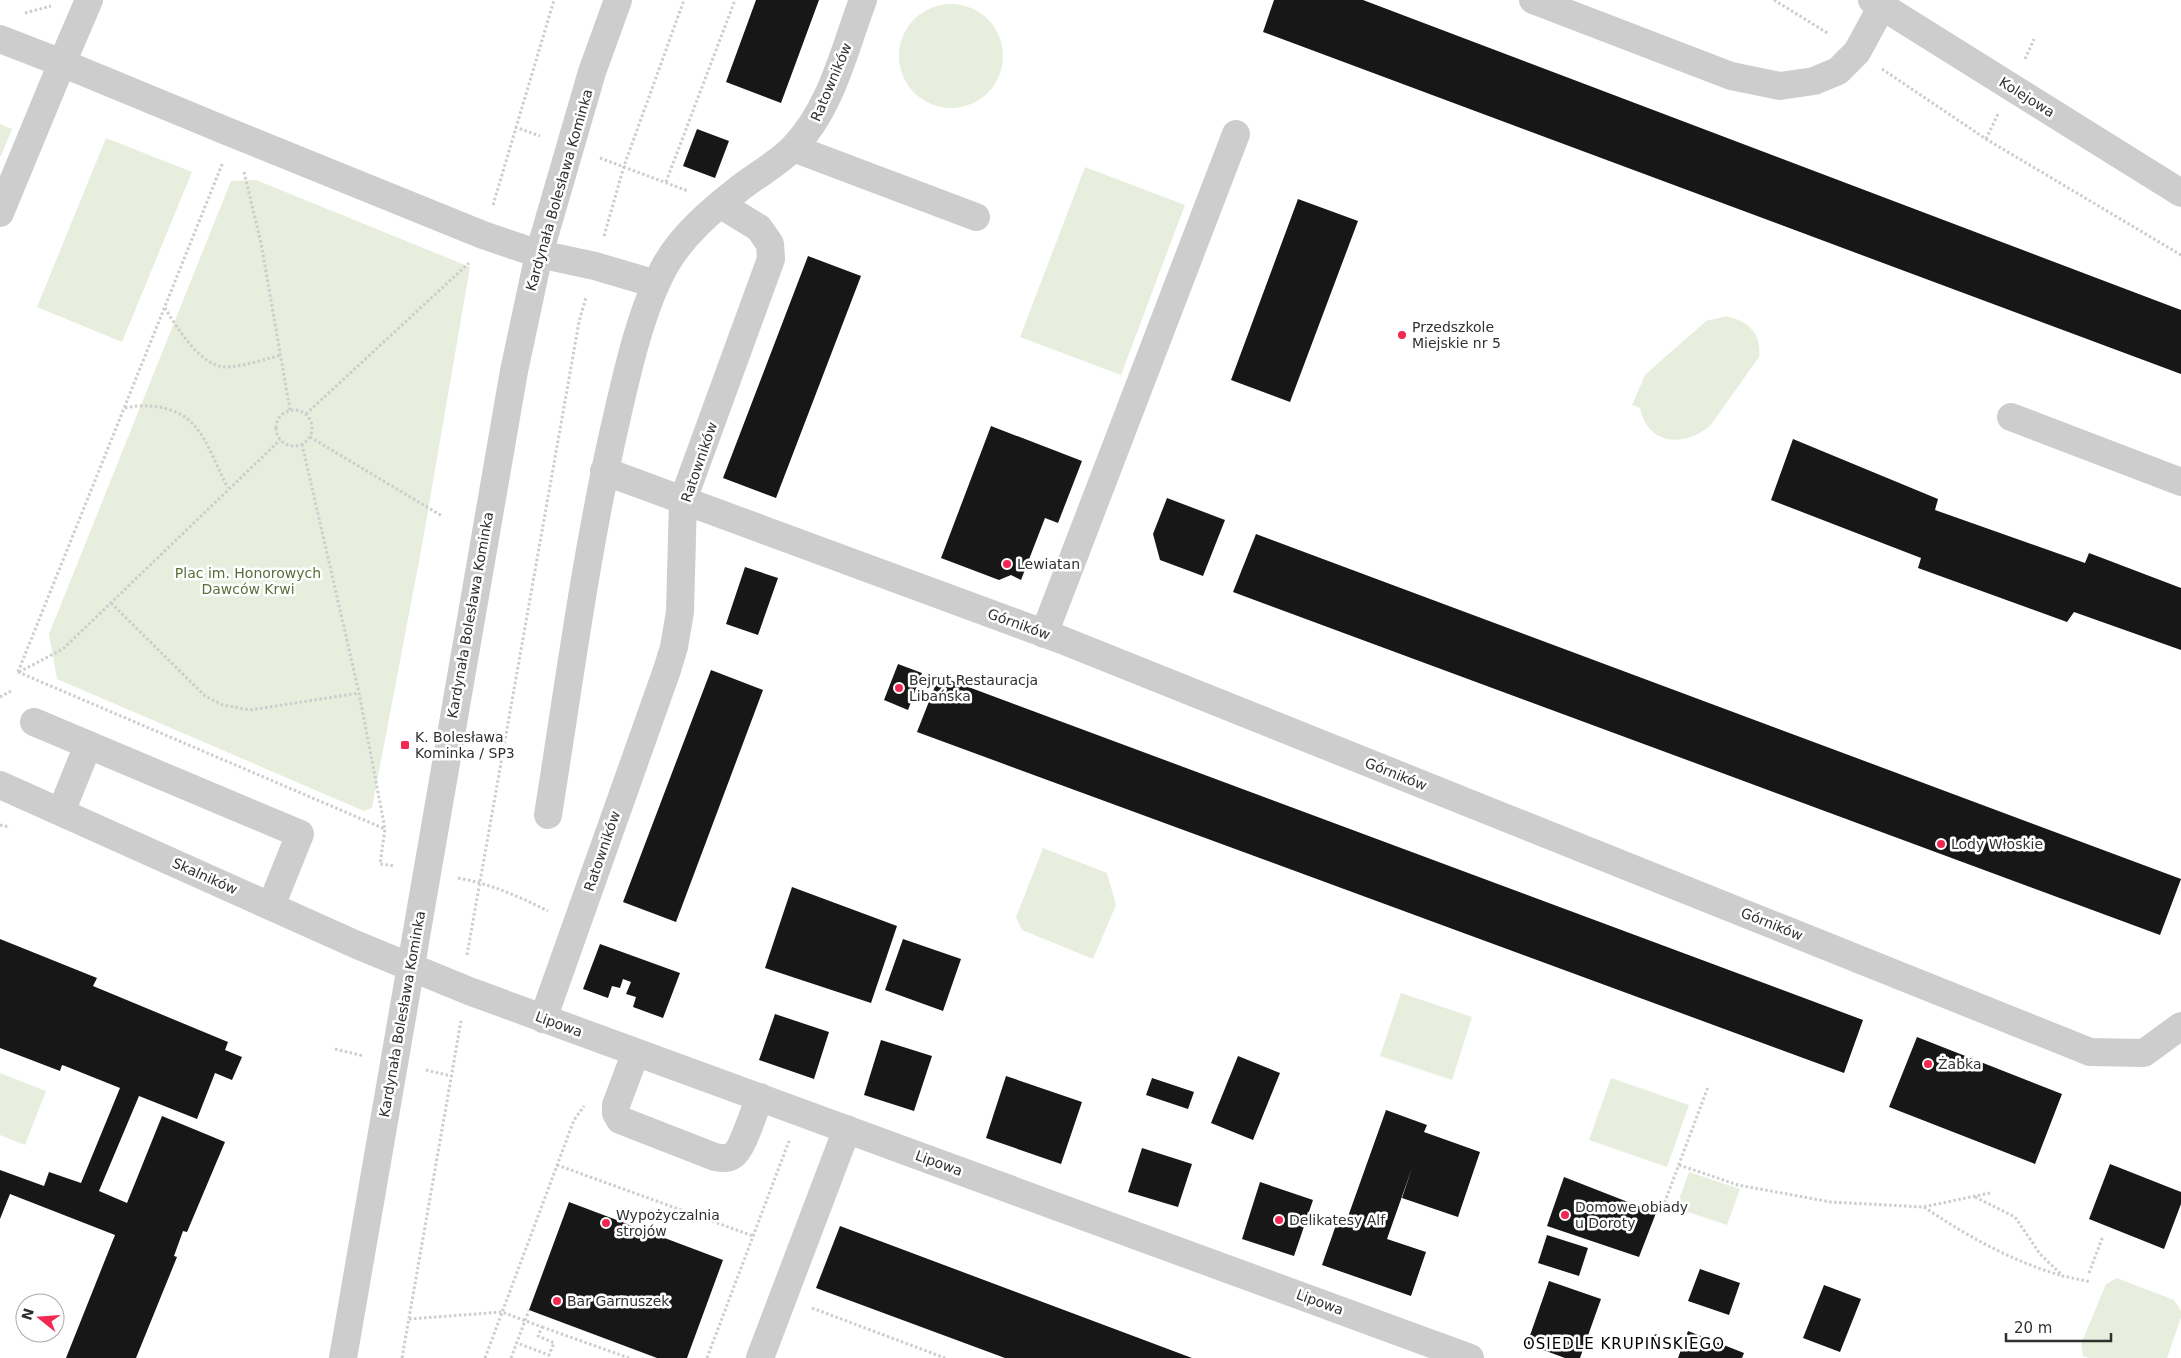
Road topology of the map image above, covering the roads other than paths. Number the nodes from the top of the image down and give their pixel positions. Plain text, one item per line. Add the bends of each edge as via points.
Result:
1 (89, 0) edge
2 (618, 0) edge
3 (863, 0) edge
4 (1533, 0) edge
5 (1877, 3) edge
6 (0, 39) edge
7 (62, 63) junction
8 (1236, 134) dead end
9 (793, 148) junction
10 (2181, 194) edge
11 (720, 204) junction
12 (0, 213) edge
13 (976, 217) dead end
14 (538, 254) junction
15 (656, 284) junction
16 (2011, 417) dead end
17 (604, 471) junction
18 (2181, 482) edge
19 (683, 500) junction
20 (1044, 634) junction
21 (34, 722) dead end
22 (88, 745) junction
23 (0, 785) edge
24 (61, 812) junction
25 (548, 815) dead end
26 (271, 906) junction
27 (410, 966) junction
28 (543, 1019) junction
29 (2181, 1026) edge
30 (636, 1052) junction
31 (760, 1097) junction
32 (847, 1129) junction
33 (343, 1358) edge
34 (760, 1358) edge
35 (1470, 1358) edge

1 - 7 street
2 - 14 street, Kardynała Bolesława Kominka via 592,72
3 - 9 street, Ratowników via 823,106 813,125
4 - 5 street via 1731,76 1780,86 1814,82 1838,71 1857,52
5 - 10 street, Kolejowa
6 - 7 street
7 - 12 street
7 - 14 street via 418,209
8 - 20 street
9 - 11 street, Ratowników
9 - 13 street
11 - 15 street via 678,246
11 - 19 street, Ratowników via 759,228 770,244 771,259
14 - 15 street
14 - 27 street, Kardynała Bolesława Kominka via 514,371
15 - 17 street via 629,365
16 - 18 street
17 - 19 street, Górników
17 - 25 street
19 - 20 street, Górników
19 - 28 street, Ratowników via 680,612 674,647
20 - 29 street, Górników via 2090,1052 2144,1053
21 - 22 street
22 - 24 street
22 - 26 street via 300,834
23 - 24 street, Skalników
24 - 26 street, Skalników
26 - 27 street, Skalników
27 - 28 street, Lipowa
27 - 33 street, Kardynała Bolesława Kominka
28 - 30 street, Lipowa
30 - 31 street, Lipowa
30 - 31 street via 616,1105 620,1120 716,1158 732,1156 738,1149
31 - 32 street, Lipowa
32 - 34 street
32 - 35 street, Lipowa

